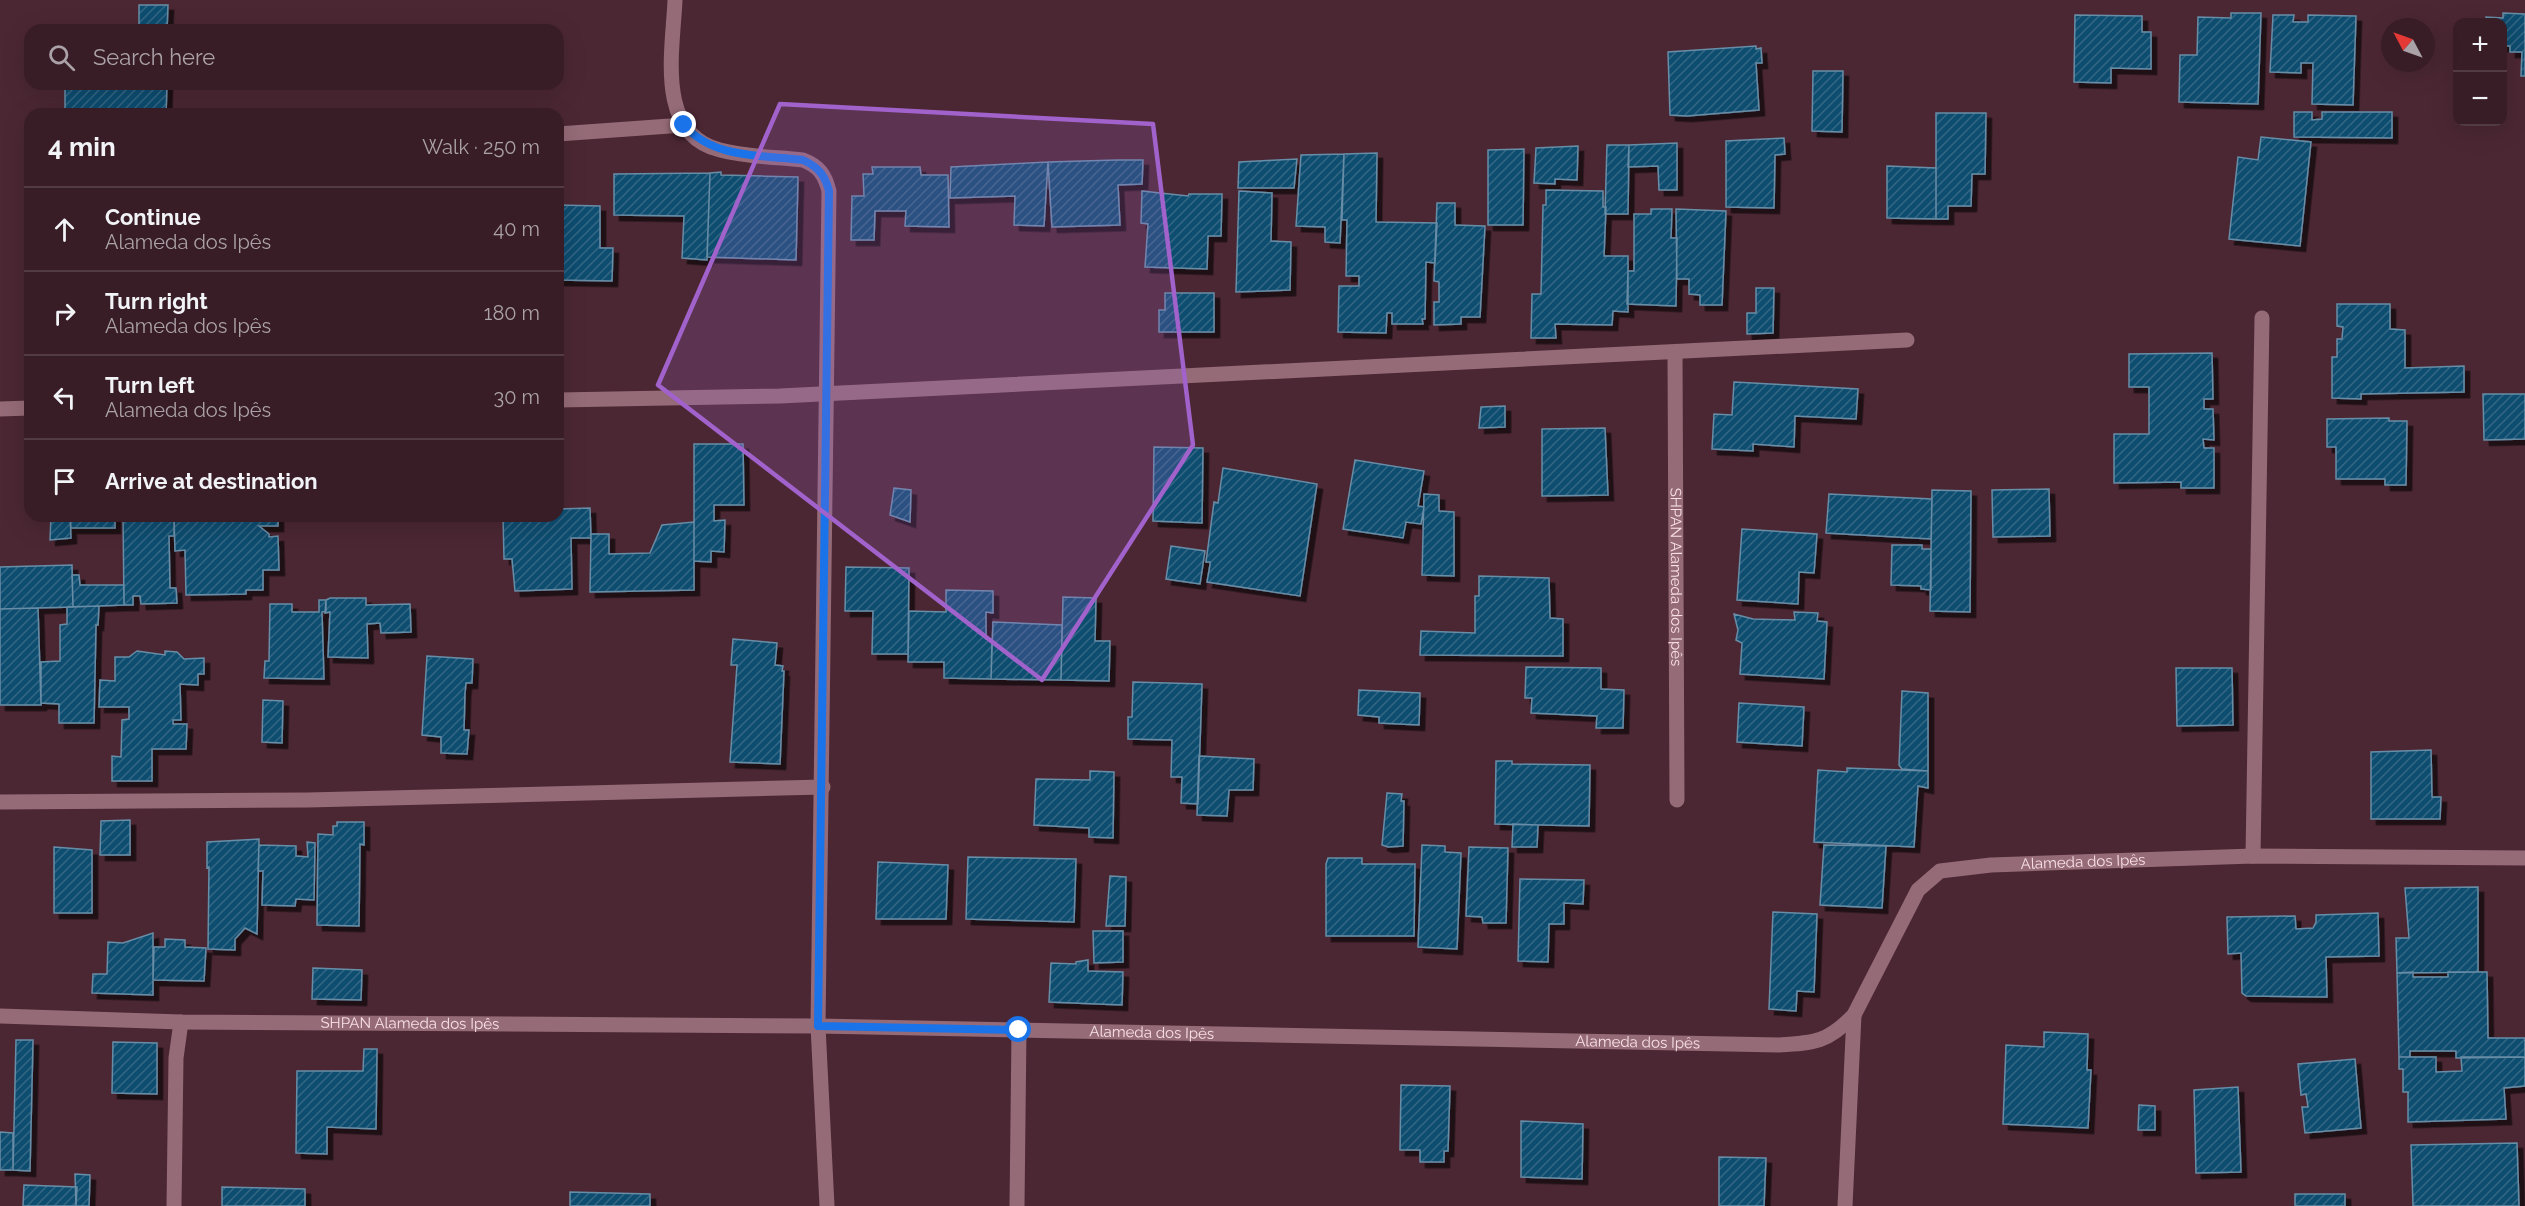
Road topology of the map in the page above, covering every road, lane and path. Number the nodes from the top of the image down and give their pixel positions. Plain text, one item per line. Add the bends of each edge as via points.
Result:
1 (675, 0) edge
2 (684, 125) junction
3 (564, 134) edge
4 (2262, 318) dead end
5 (1907, 340) dead end
6 (1675, 353) junction
7 (827, 393) junction
8 (564, 400) edge
9 (24, 408) edge
10 (0, 409) edge
11 (823, 787) junction
12 (1677, 800) dead end
13 (0, 802) edge
14 (2253, 856) junction
15 (2525, 858) edge
16 (1854, 1015) junction
17 (0, 1016) edge
18 (181, 1022) junction
19 (818, 1026) junction
20 (1019, 1030) junction
21 (174, 1206) edge
22 (827, 1206) edge
23 (1017, 1206) edge
24 (1845, 1206) edge

1 - 2 street via 672,91
2 - 3 street
2 - 7 street via 711,147 803,160 820,170 826,180
4 - 14 street
5 - 6 street
6 - 7 street
6 - 12 street, SHPAN Alameda dos Ipês
7 - 8 street
7 - 11 street
9 - 10 street
11 - 13 street via 308,800
11 - 19 street
14 - 15 street, Alameda dos Ipês
14 - 16 street, Alameda dos Ipês via 1991,865 1940,871 1918,890
16 - 20 street, Alameda dos Ipês via 1823,1041 1779,1045
16 - 24 street
17 - 18 street, SHPAN Alameda dos Ipês
18 - 19 street, SHPAN Alameda dos Ipês
18 - 21 street via 176,1058
19 - 20 street, Alameda dos Ipês
19 - 22 street
20 - 23 street

